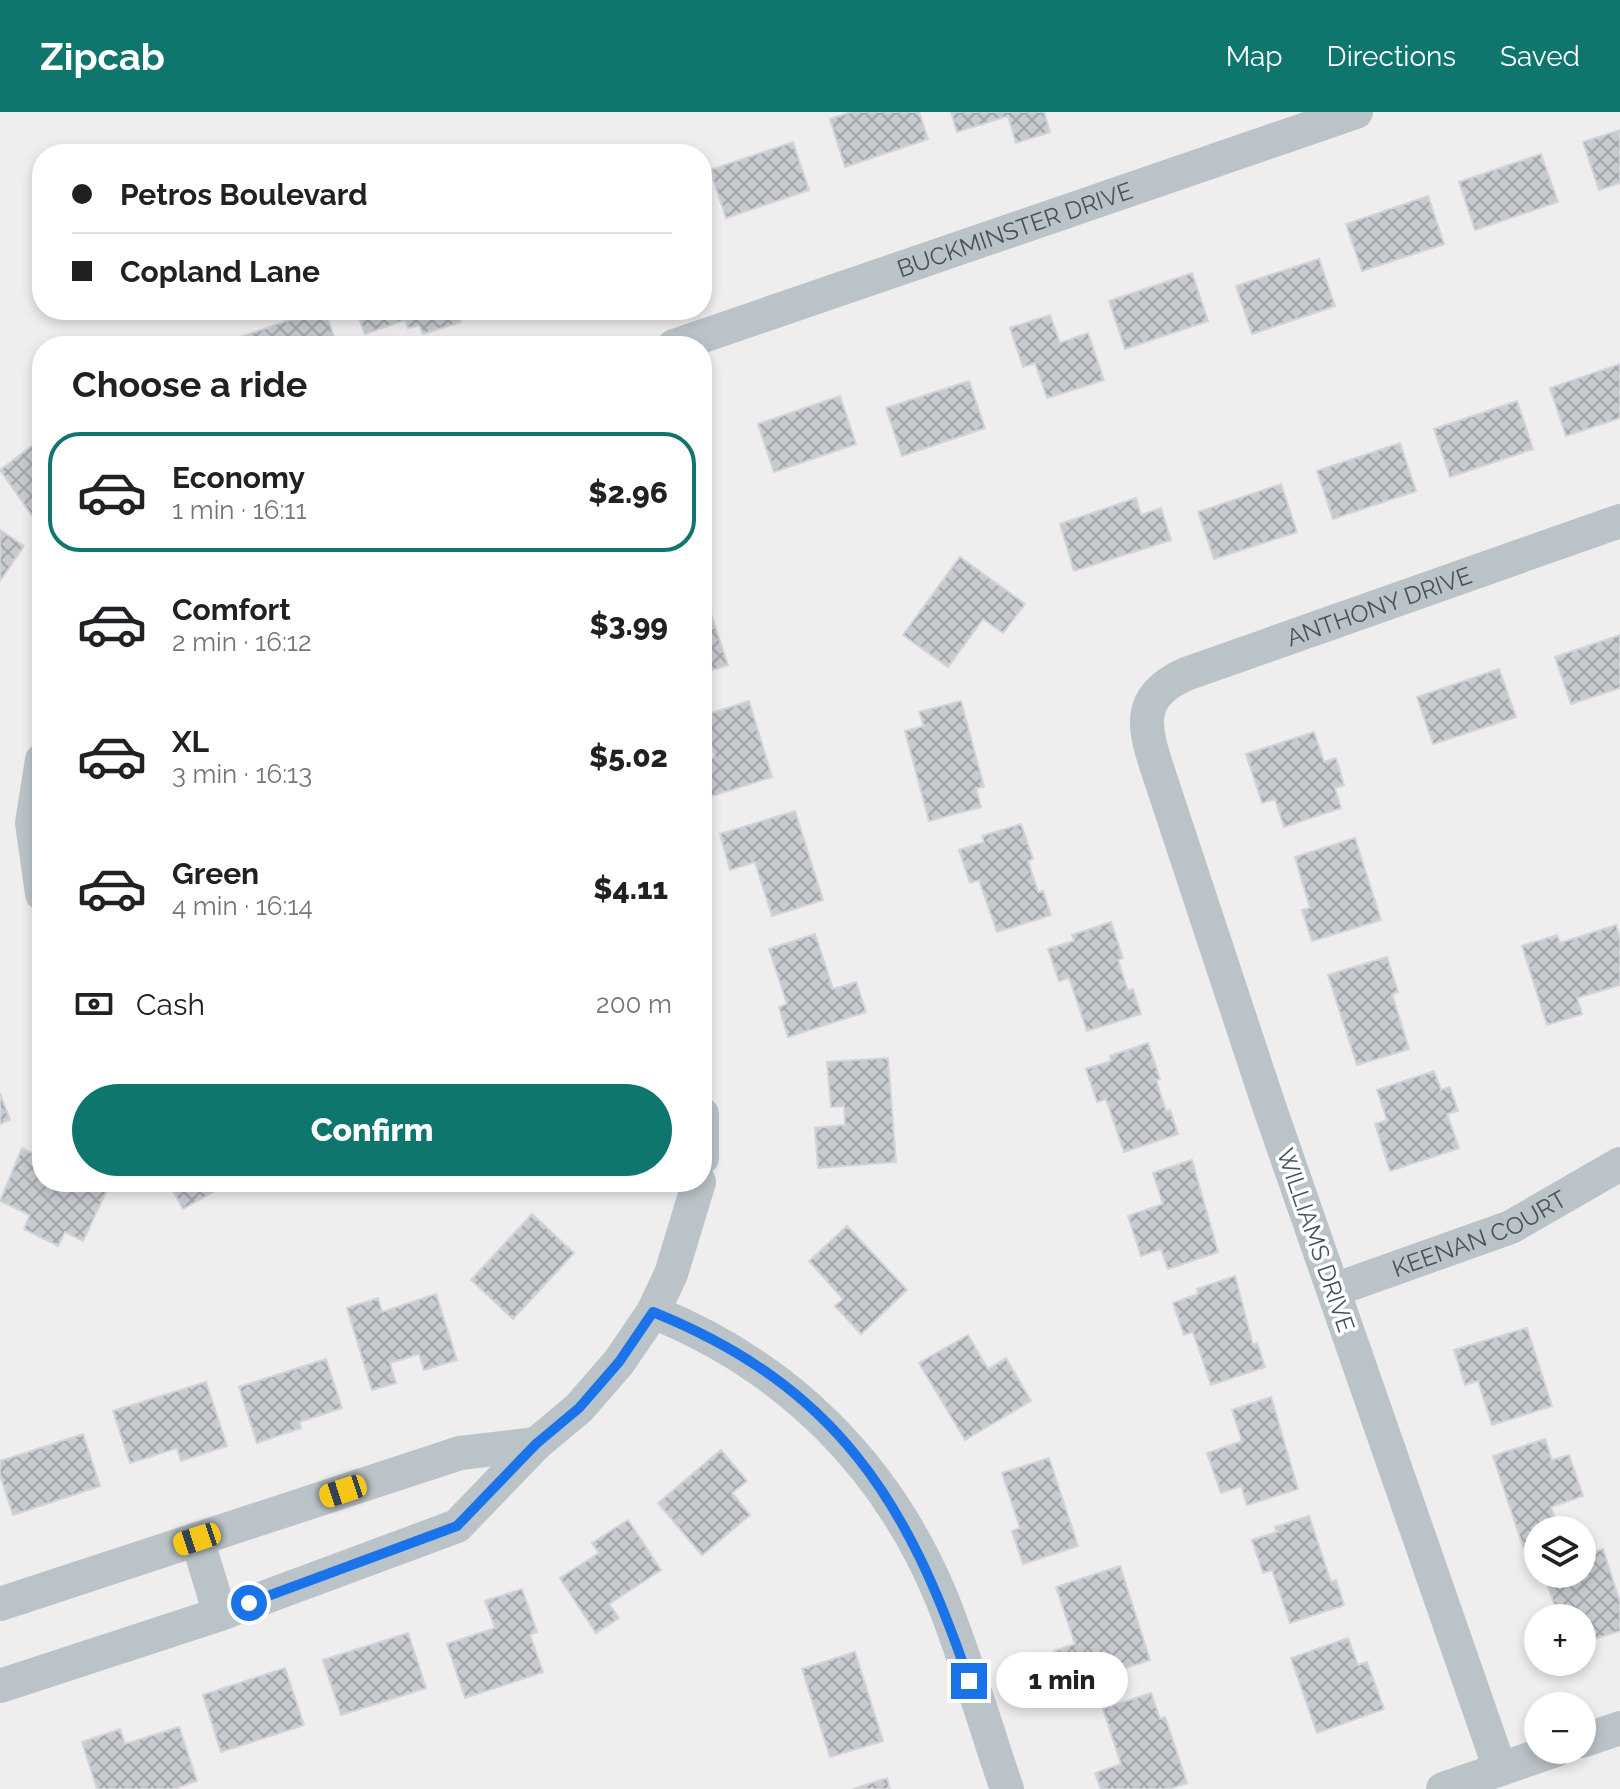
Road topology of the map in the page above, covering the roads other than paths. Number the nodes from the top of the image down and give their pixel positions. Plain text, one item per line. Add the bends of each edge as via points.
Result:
1 (1356, 112) edge
2 (703, 336) edge
3 (1620, 521) edge
4 (1149, 707) joint
5 (1620, 1164) edge
6 (696, 1192) edge
7 (1334, 1290) junction
8 (653, 1312) junction
9 (536, 1444) junction
10 (197, 1539) junction
11 (0, 1604) edge
12 (220, 1614) junction
13 (0, 1686) edge
14 (1620, 1728) edge
15 (1596, 1736) edge
16 (1524, 1761) edge
17 (1500, 1769) junction
18 (1007, 1789) edge
19 (1443, 1789) edge

1 - 2 street, BUCKMINSTER DRIVE
3 - 4 street, ANTHONY DRIVE via 1202,667 1169,682
4 - 7 street, WILLIAMS DRIVE via 1145,724 1151,751
5 - 7 street, KEENAN COURT via 1511,1227
6 - 8 street via 671,1274
7 - 17 street, WILLIAMS DRIVE
8 - 9 street via 579,1408
8 - 18 street via 735,1351 784,1385 832,1427 872,1473 910,1533 942,1599
9 - 10 street via 460,1453
9 - 12 street via 457,1526
10 - 11 street
10 - 12 street
12 - 13 street
14 - 15 street
16 - 17 street
17 - 19 street

